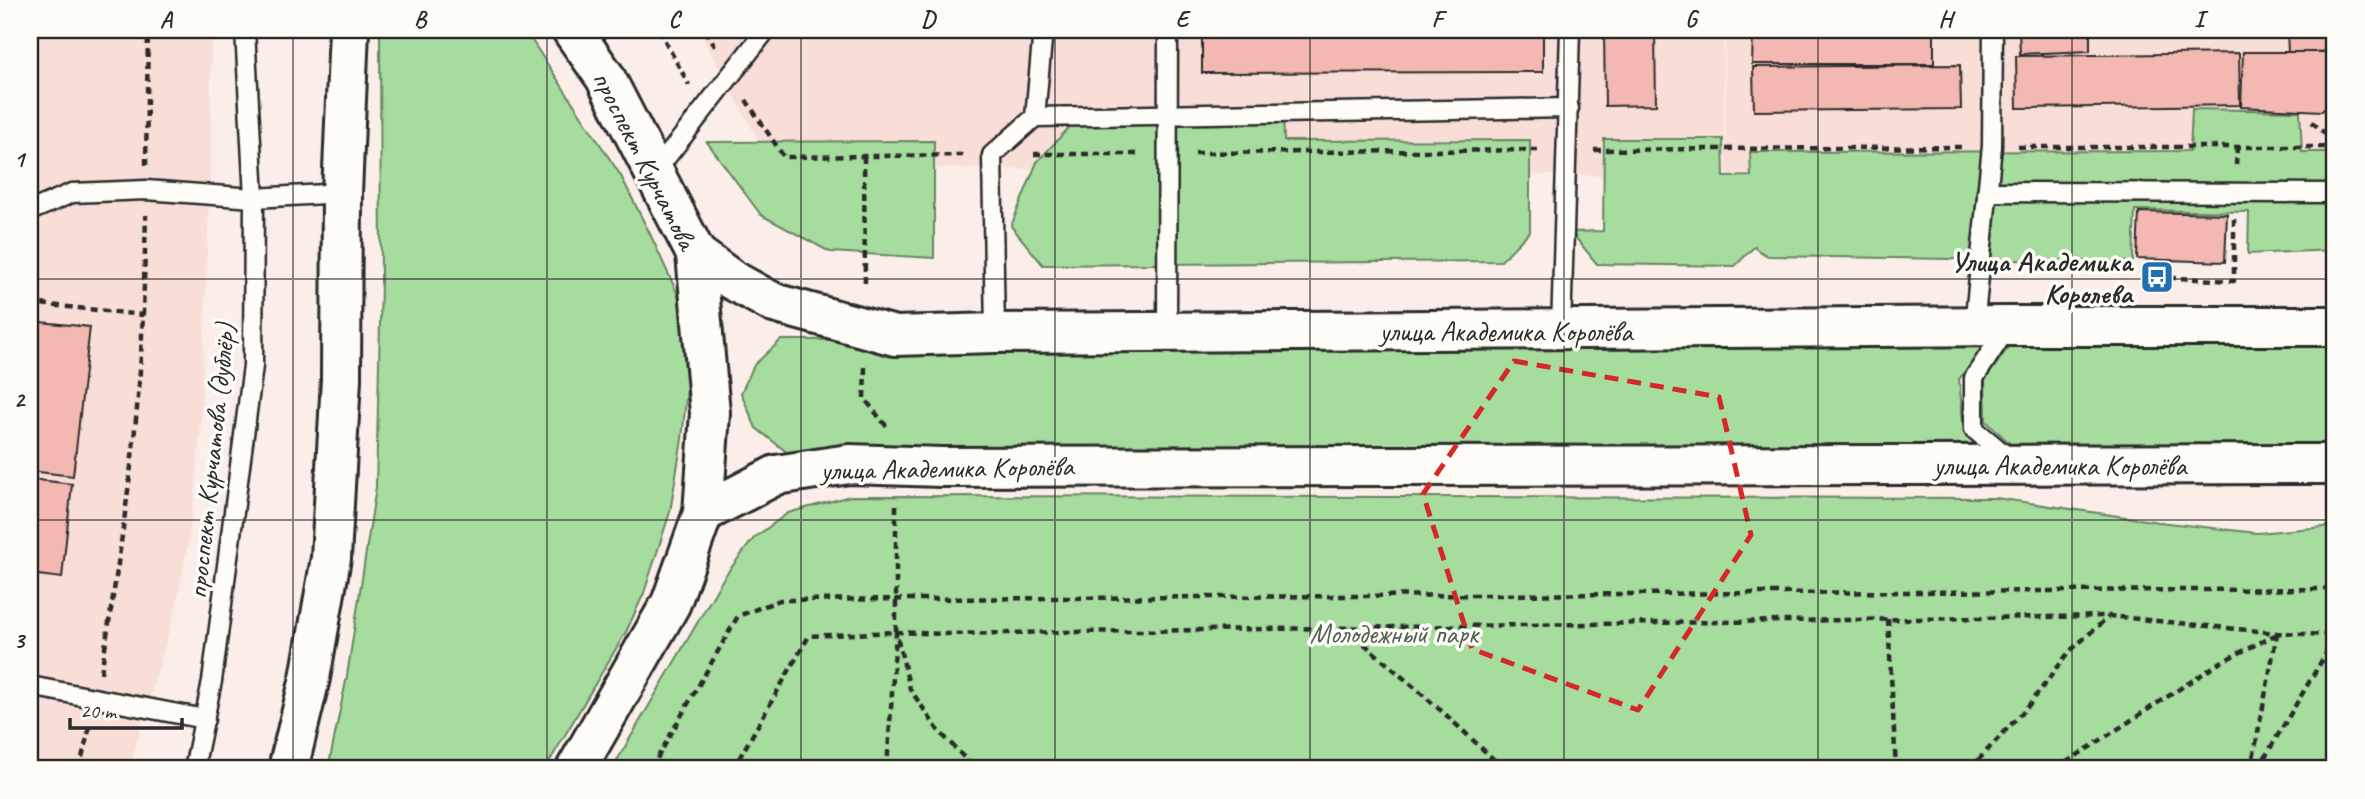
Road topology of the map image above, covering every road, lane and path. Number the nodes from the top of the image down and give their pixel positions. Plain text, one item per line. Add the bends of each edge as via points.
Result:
1 (148, 30) edge
2 (246, 30) edge
3 (349, 30) edge
4 (572, 30) edge
5 (659, 30) edge
6 (706, 30) edge
7 (766, 30) edge
8 (1043, 30) edge
9 (1168, 30) edge
10 (1570, 30) edge
11 (1993, 30) edge
12 (730, 75) junction
13 (1569, 108) junction
14 (704, 110) junction
15 (1167, 115) junction
16 (1035, 117) junction
17 (2312, 122) dead end
18 (2335, 142) edge
19 (1992, 146) junction
20 (2237, 147) junction
21 (2335, 147) edge
22 (1546, 150) dead end
23 (1588, 150) dead end
24 (1168, 153) junction
25 (992, 155) junction
26 (864, 156) junction
27 (654, 173) junction
28 (146, 190) junction
29 (1987, 192) junction
30 (342, 193) junction
31 (2235, 193) junction
32 (2335, 193) edge
33 (254, 198) junction
34 (30, 211) edge
35 (696, 254) junction
36 (2157, 277) dead end
37 (30, 303) edge
38 (143, 315) junction
39 (1991, 326) junction
40 (2335, 326) edge
41 (865, 327) junction
42 (1561, 331) junction
43 (1167, 332) junction
44 (995, 333) junction
45 (2335, 464) edge
46 (2015, 465) junction
47 (896, 466) junction
48 (703, 513) junction
49 (2335, 589) edge
50 (895, 599) junction
51 (2109, 616) junction
52 (1888, 619) junction
53 (1346, 627) junction
54 (896, 632) junction
55 (2277, 634) junction
56 (2335, 636) edge
57 (30, 686) edge
58 (97, 699) junction
59 (205, 719) junction
60 (79, 769) edge
61 (194, 769) edge
62 (288, 769) edge
63 (576, 769) edge
64 (651, 769) edge
65 (733, 769) edge
66 (887, 769) edge
67 (975, 769) edge
68 (1504, 769) edge
69 (1896, 769) edge
70 (1970, 769) edge
71 (2056, 769) edge
72 (2251, 769) edge
73 (2258, 769) edge

1 - 28 path
2 - 33 lane, проспект Курчатова (дублёр)
3 - 30 main road
4 - 27 main road, проспект Курчатова via 605,76
5 - 14 path
6 - 12 path
7 - 12 lane
8 - 16 lane
9 - 15 lane
10 - 13 lane
11 - 19 lane
12 - 14 lane
12 - 26 path via 785,157
13 - 15 lane
13 - 42 lane
14 - 27 lane
15 - 16 lane
15 - 24 lane
16 - 25 lane
17 - 18 path
19 - 20 path
19 - 23 path
19 - 29 lane
20 - 21 path
20 - 31 path
22 - 24 path
24 - 25 path
24 - 43 lane
25 - 26 path
25 - 44 lane
26 - 41 path
27 - 35 main road, проспект Курчатова
28 - 33 lane
28 - 34 lane via 72,193
28 - 38 path
29 - 31 lane
29 - 39 lane
30 - 33 lane
30 - 62 main road via 341,379 331,558
31 - 32 lane
31 - 36 path via 2234,281
33 - 59 lane, проспект Курчатова (дублёр) via 253,366
35 - 41 main road, улица Академика Королёва via 774,303
35 - 48 main road, проспект Курчатова via 710,413
37 - 38 path
38 - 58 path via 121,546
39 - 40 main road, улица Академика Королёва
39 - 42 main road, улица Академика Королёва
39 - 46 lane via 1974,378 1974,429
41 - 44 main road, улица Академика Королёва via 895,336
41 - 47 path via 864,398 888,429
42 - 43 main road, улица Академика Королёва
43 - 44 main road, улица Академика Королёва
45 - 46 main road, улица Академика Королёва
46 - 47 main road, улица Академика Королёва
47 - 48 main road, улица Академика Королёва via 849,464 776,475
47 - 50 path
48 - 63 main road, проспект Курчатова via 671,603
49 - 50 path
50 - 54 path
50 - 64 path via 780,600 738,616
51 - 52 path
51 - 55 path
51 - 70 path via 2069,653
52 - 53 path
52 - 69 path
53 - 54 path
53 - 68 path
54 - 65 path via 809,636
54 - 66 path
54 - 67 path via 909,689 938,730
55 - 56 path
55 - 71 path via 2221,662
55 - 72 path
56 - 73 path
57 - 58 lane
58 - 59 lane
58 - 60 path
59 - 61 lane, проспект Курчатова (дублёр)

